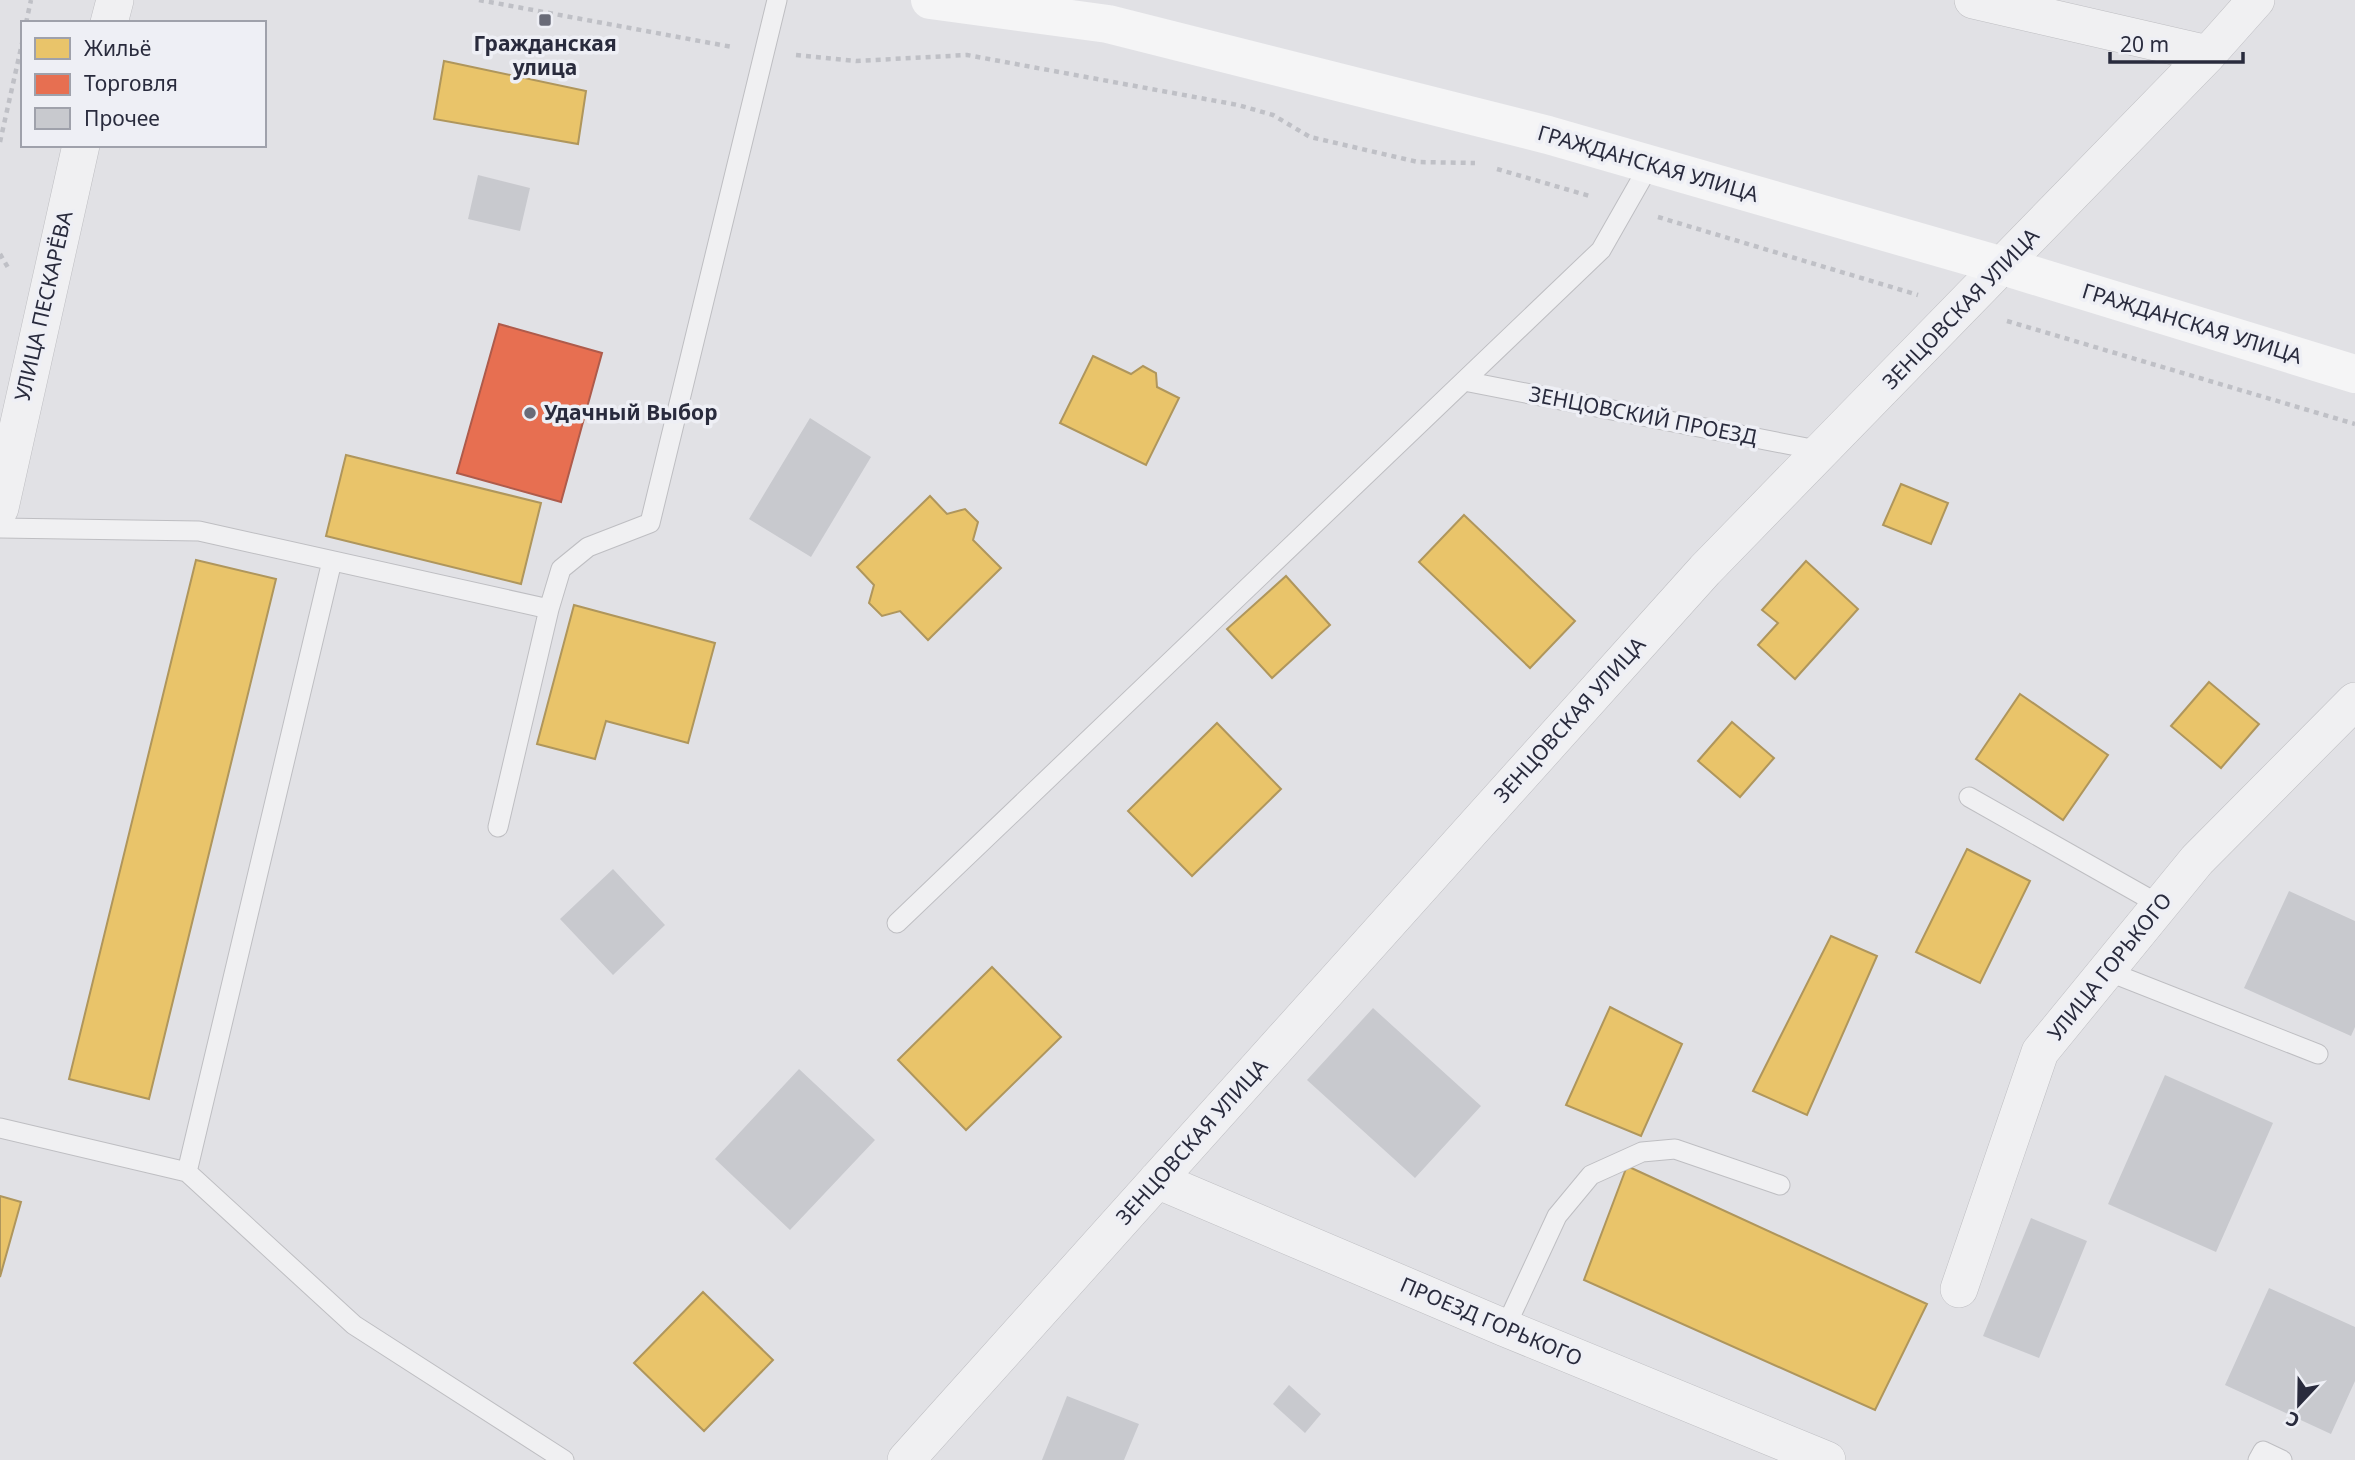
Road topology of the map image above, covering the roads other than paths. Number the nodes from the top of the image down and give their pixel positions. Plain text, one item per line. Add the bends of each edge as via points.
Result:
1 (115, 0) edge
2 (777, 0) edge
3 (930, 0) edge
4 (1973, 0) edge
5 (2256, 0) edge
6 (110, 21) edge
7 (2208, 54) junction
8 (81, 147) edge
9 (1650, 164) junction
10 (2003, 266) junction
11 (2355, 374) edge
12 (1464, 381) junction
13 (1822, 451) junction
14 (0, 508) edge
15 (0, 528) edge
16 (332, 561) junction
17 (549, 609) junction
18 (2355, 701) edge
19 (1969, 797) dead end
20 (498, 827) dead end
21 (2160, 905) junction
22 (897, 923) dead end
23 (2107, 971) junction
24 (2318, 1054) dead end
25 (0, 1128) edge
26 (187, 1172) junction
27 (1157, 1180) junction
28 (1780, 1185) dead end
29 (1959, 1290) dead end
30 (1505, 1328) junction
31 (564, 1460) edge
32 (906, 1460) edge
33 (1827, 1460) edge
34 (2258, 1460) edge
35 (2282, 1460) edge

1 - 6 street
2 - 17 lane via 650,523 588,547 561,569
3 - 9 main road, ГРАЖДАНСКАЯ УЛИЦА via 1108,24
4 - 7 street
5 - 7 street, ЗЕНЦОВСКАЯ УЛИЦА
7 - 10 street, ЗЕНЦОВСКАЯ УЛИЦА
8 - 14 street, УЛИЦА ПЕСКАРЁВА
9 - 10 main road, ГРАЖДАНСКАЯ УЛИЦА
9 - 12 lane via 1601,250
10 - 11 main road, ГРАЖДАНСКАЯ УЛИЦА
10 - 13 street, ЗЕНЦОВСКАЯ УЛИЦА
12 - 13 lane, ЗЕНЦОВСКИЙ ПРОЕЗД
12 - 22 lane
13 - 27 street, ЗЕНЦОВСКАЯ УЛИЦА via 1696,580
15 - 16 lane via 199,531
16 - 17 lane
16 - 26 lane
17 - 20 lane
18 - 21 street, УЛИЦА ГОРЬКОГО via 2197,860
19 - 21 lane
21 - 23 street, УЛИЦА ГОРЬКОГО
23 - 24 lane
23 - 29 street, УЛИЦА ГОРЬКОГО via 2040,1052
25 - 26 lane
26 - 31 lane via 354,1325
27 - 30 street, ПРОЕЗД ГОРЬКОГО
27 - 32 street, ЗЕНЦОВСКАЯ УЛИЦА
28 - 30 lane via 1675,1149 1642,1152 1591,1175 1557,1216
30 - 33 street, ПРОЕЗД ГОРЬКОГО
34 - 35 lane via 2263,1451

